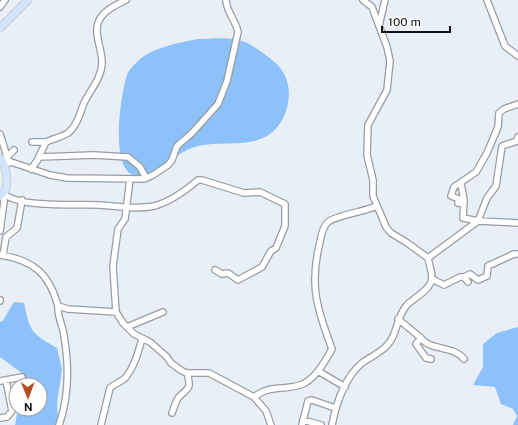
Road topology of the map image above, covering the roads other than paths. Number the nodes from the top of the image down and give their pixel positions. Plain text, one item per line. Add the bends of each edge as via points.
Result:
1 (5, 0) edge
2 (28, 0) edge
3 (126, 0) edge
4 (226, 0) edge
5 (362, 0) edge
6 (385, 0) edge
7 (487, 0) edge
8 (0, 7) edge
9 (379, 26) junction
10 (0, 28) edge
11 (518, 56) edge
12 (518, 104) edge
13 (0, 134) edge
14 (518, 137) edge
15 (32, 142) dead end
16 (46, 142) junction
17 (14, 150) dead end
18 (39, 157) junction
19 (5, 161) edge
20 (31, 169) junction
21 (146, 178) junction
22 (130, 179) junction
23 (461, 184) junction
24 (2, 195) edge
25 (22, 200) junction
26 (464, 204) junction
27 (377, 206) junction
28 (125, 208) junction
29 (478, 221) junction
30 (518, 223) edge
31 (0, 231) edge
32 (518, 254) edge
33 (1, 255) edge
34 (428, 258) junction
35 (215, 270) dead end
36 (432, 279) junction
37 (58, 306) junction
38 (116, 312) junction
39 (163, 312) dead end
40 (398, 319) junction
41 (127, 327) junction
42 (142, 338) junction
43 (421, 338) junction
44 (431, 359) dead end
45 (464, 359) dead end
46 (318, 371) junction
47 (188, 373) junction
48 (6, 380) joint
49 (0, 381) edge
50 (345, 387) junction
51 (254, 397) junction
52 (335, 408) junction
53 (172, 413) dead end
54 (0, 418) edge
55 (303, 423) edge
56 (59, 425) edge
57 (101, 425) edge
58 (271, 425) edge
59 (321, 425) edge
60 (332, 425) edge

1 - 8 street
2 - 10 main road
3 - 16 street via 107,11 99,21 98,46 102,68 79,116 68,133
4 - 21 street via 226,6 238,32 218,104 177,146 168,165
5 - 9 street via 372,6
6 - 9 street
7 - 11 street via 501,39 510,51
9 - 27 street via 390,61 387,90 368,125 367,155 373,180 373,196
12 - 23 street via 499,113 498,127 487,153 476,172
13 - 19 street
14 - 29 street via 517,141 502,146 496,186 487,198
15 - 16 street
16 - 18 street
17 - 19 street
18 - 20 street
18 - 21 street via 128,156 140,167
19 - 20 street
19 - 24 main road via 7,169
20 - 22 street via 67,178
21 - 22 street
22 - 28 street
23 - 26 street
23 - 26 street via 454,187 451,196 459,199 458,203
24 - 25 street
24 - 31 street via 4,202
25 - 28 street via 40,204
25 - 33 street via 17,228 6,237
26 - 29 street via 463,218
27 - 34 street via 391,233
27 - 46 street via 327,222 322,234 316,260 316,302 332,349
28 - 35 street via 154,206 184,192 198,180 244,193 260,192 285,204 285,226 280,241 262,267 238,280 228,273 222,274
28 - 38 street via 125,220 118,229 113,266
29 - 30 street
29 - 34 street
32 - 36 street via 488,266 487,276 482,279 478,280 470,274 466,279 460,277 444,285
33 - 37 street via 18,257 33,266 51,284
34 - 36 street
36 - 40 street via 427,289 407,305
37 - 38 street
37 - 56 street via 64,335 67,380
38 - 41 street
39 - 41 street
40 - 43 street
40 - 50 street via 386,348 362,364
41 - 42 street
42 - 47 street via 150,342 171,363
42 - 57 street via 134,365 125,379 110,388
43 - 44 street via 416,344 426,358
43 - 45 street via 433,346 459,352
46 - 50 street
46 - 51 street via 296,386 270,388
47 - 51 street via 209,373
47 - 53 street via 187,392 179,396
48 - 49 street
48 - 54 street via 12,411 7,417
50 - 52 street
51 - 58 street via 266,411
52 - 55 street via 308,401
52 - 60 street
55 - 59 street

